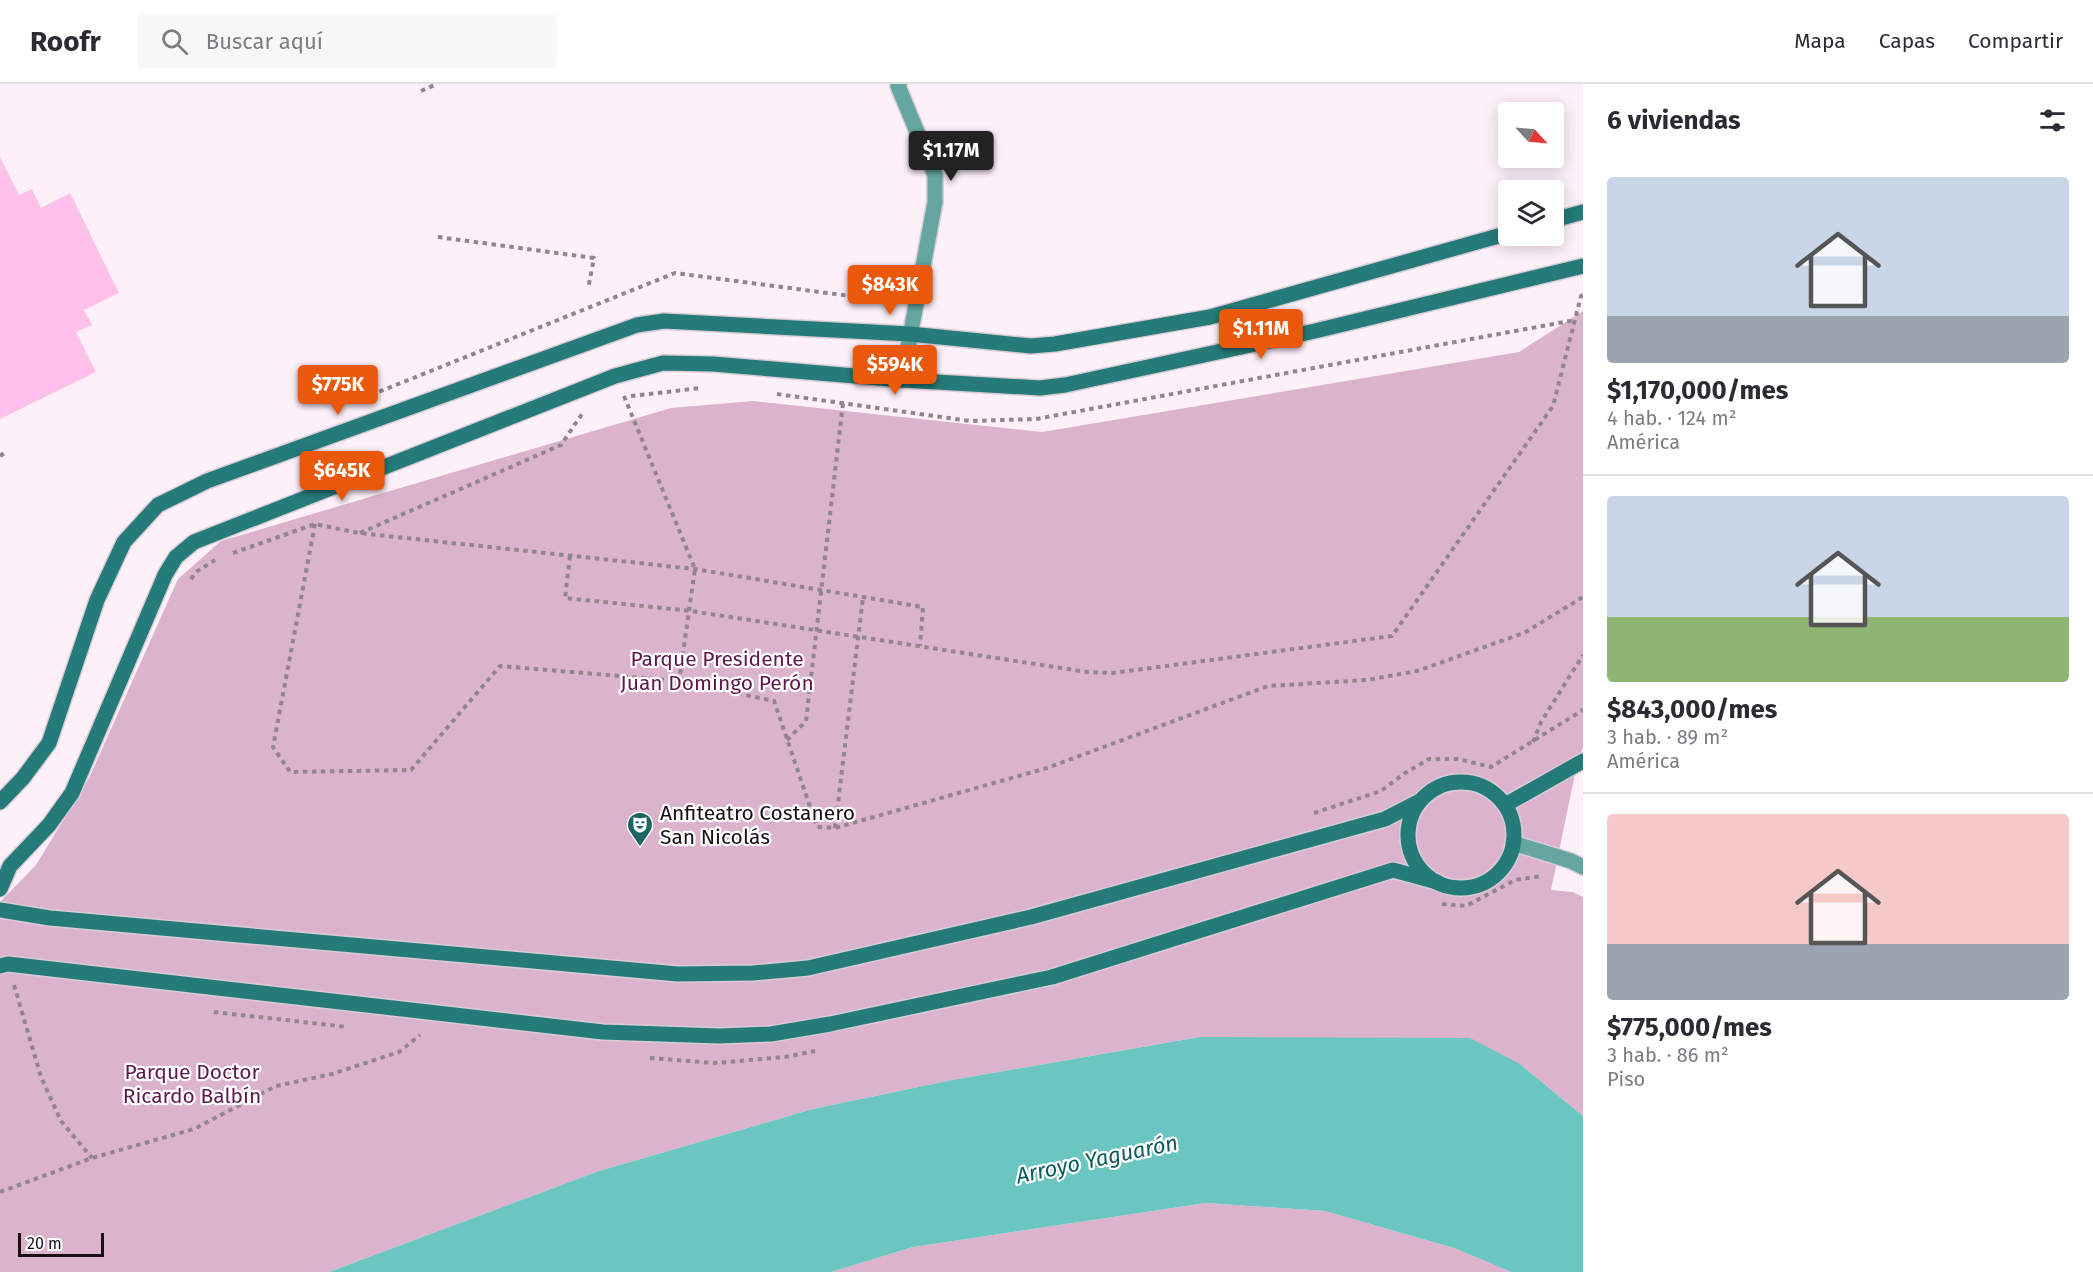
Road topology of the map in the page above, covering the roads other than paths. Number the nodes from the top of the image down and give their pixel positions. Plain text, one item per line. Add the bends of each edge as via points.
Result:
1 (899, 85) edge
2 (1583, 212) edge
3 (1564, 217) edge
4 (1498, 236) edge
5 (1583, 266) edge
6 (910, 334) junction
7 (902, 380) junction
8 (1583, 761) edge
9 (0, 802) edge
10 (1418, 802) junction
11 (1505, 805) junction
12 (1513, 843) junction
13 (1579, 861) edge
14 (1437, 882) junction
15 (0, 889) edge
16 (0, 910) edge
17 (0, 966) edge

1 - 6 street via 934,175 935,202
2 - 3 main road
4 - 6 main road via 1210,317 1055,344 1031,346
5 - 7 main road via 1315,331 1065,385 1040,388
6 - 7 street
6 - 9 main road via 664,321 637,325 207,481 158,505 124,542 97,600 49,743
7 - 15 main road via 663,363 615,376 194,543 176,557 165,575 72,793 10,866
8 - 11 main road
10 - 11 main road via 1446,783 1463,781 1479,784
10 - 14 main road via 1407,837 1412,856 1422,871
10 - 16 main road via 1385,819 1031,917 808,968 753,973 678,974 50,918
11 - 12 main road via 1514,830
12 - 13 street
12 - 14 main road via 1504,865 1488,881 1462,888
14 - 17 main road via 1394,870 1052,977 771,1034 603,1032

